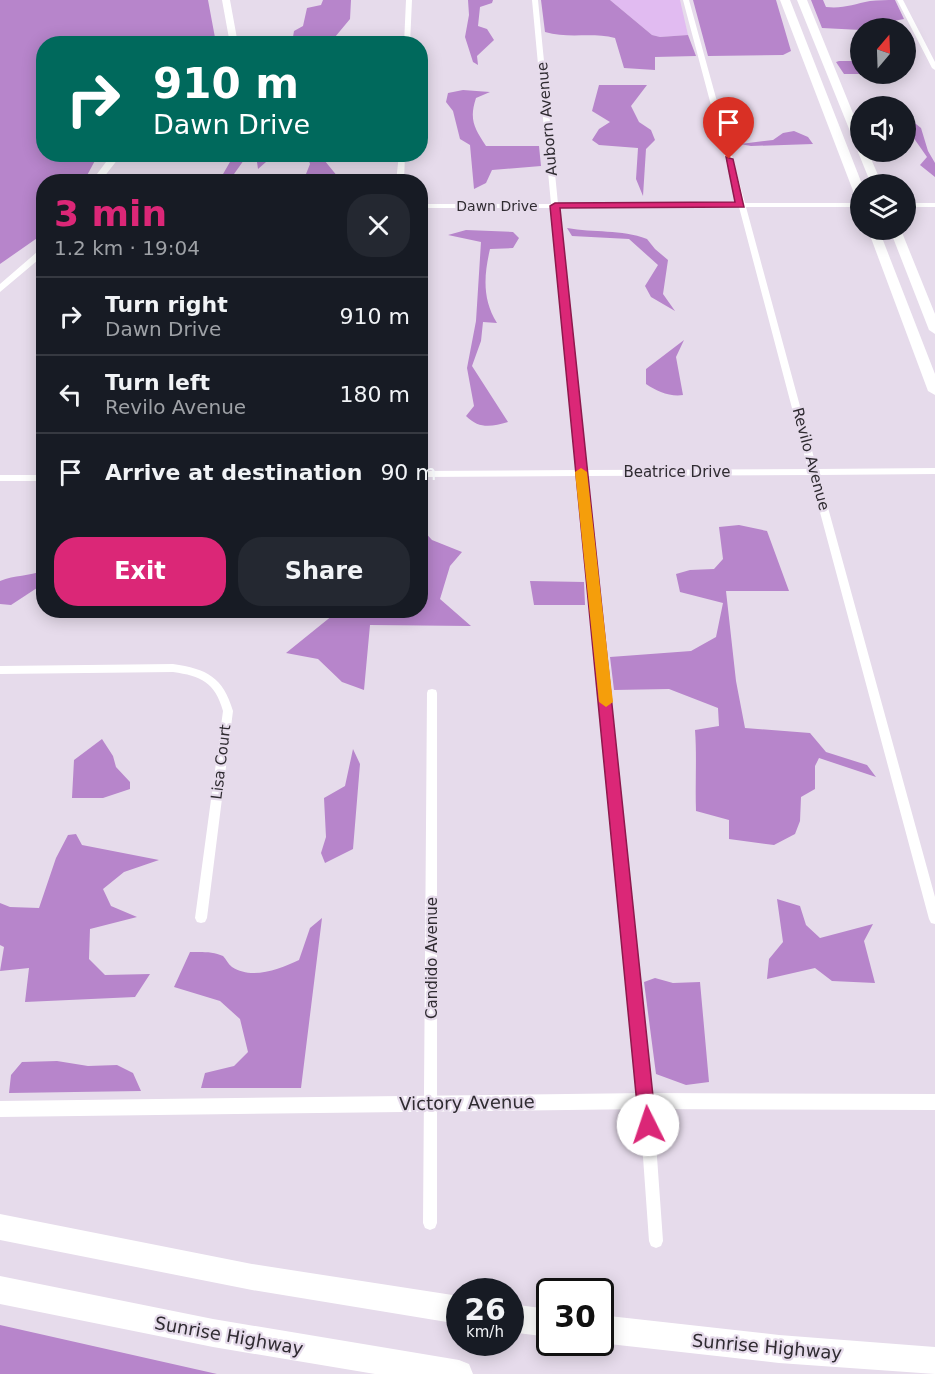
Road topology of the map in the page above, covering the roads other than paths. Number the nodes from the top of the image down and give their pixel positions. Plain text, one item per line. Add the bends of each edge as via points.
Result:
1 (226, 0) edge
2 (409, 0) edge
3 (535, 0) edge
4 (686, 0) edge
5 (785, 0) edge
6 (802, 0) edge
7 (900, 0) edge
8 (233, 36) edge
9 (407, 36) edge
10 (935, 68) edge
11 (850, 119) edge
12 (110, 162) edge
13 (100, 174) edge
14 (852, 174) edge
15 (741, 205) junction
16 (850, 205) edge
17 (916, 205) edge
18 (935, 205) edge
19 (428, 206) edge
20 (555, 206) junction
21 (877, 240) edge
22 (899, 240) edge
23 (36, 256) edge
24 (0, 289) edge
25 (935, 330) edge
26 (935, 391) edge
27 (815, 471) junction
28 (935, 471) edge
29 (581, 472) junction
30 (428, 474) edge
31 (0, 478) edge
32 (36, 478) edge
33 (0, 670) edge
34 (432, 693) dead end
35 (201, 918) dead end
36 (935, 919) edge
37 (646, 1101) junction
38 (935, 1102) edge
39 (432, 1103) junction
40 (0, 1108) edge
41 (430, 1223) dead end
42 (0, 1227) edge
43 (656, 1242) dead end
44 (0, 1290) edge
45 (446, 1309) edge
46 (614, 1331) edge
47 (935, 1362) edge
48 (459, 1374) edge

1 - 8 street
2 - 9 street
3 - 20 street, Auborn Avenue
4 - 15 street, Revilo Avenue
5 - 14 highway
6 - 11 highway
7 - 10 street
12 - 13 street
15 - 16 street, Dawn Drive
15 - 20 street, Dawn Drive
15 - 27 street, Revilo Avenue
17 - 18 street
19 - 20 street, Dawn Drive
20 - 29 street, Auborn Avenue
21 - 26 highway
22 - 25 highway
23 - 24 street
27 - 28 street, Beatrice Drive
27 - 29 street, Beatrice Drive
27 - 36 street, Revilo Avenue
29 - 30 street, Beatrice Drive
29 - 37 street, Auborn Avenue
31 - 32 street
33 - 35 street, Lisa Court via 172,669 200,673 219,687 228,711
34 - 39 street, Candido Avenue
37 - 38 street, Victory Avenue
37 - 39 street, Victory Avenue
37 - 43 street, Auborn Avenue
39 - 40 street, Victory Avenue
39 - 41 street, Candido Avenue
42 - 45 highway via 252,1277
44 - 48 highway, Sunrise Highway via 202,1331
46 - 47 highway, Sunrise Highway

